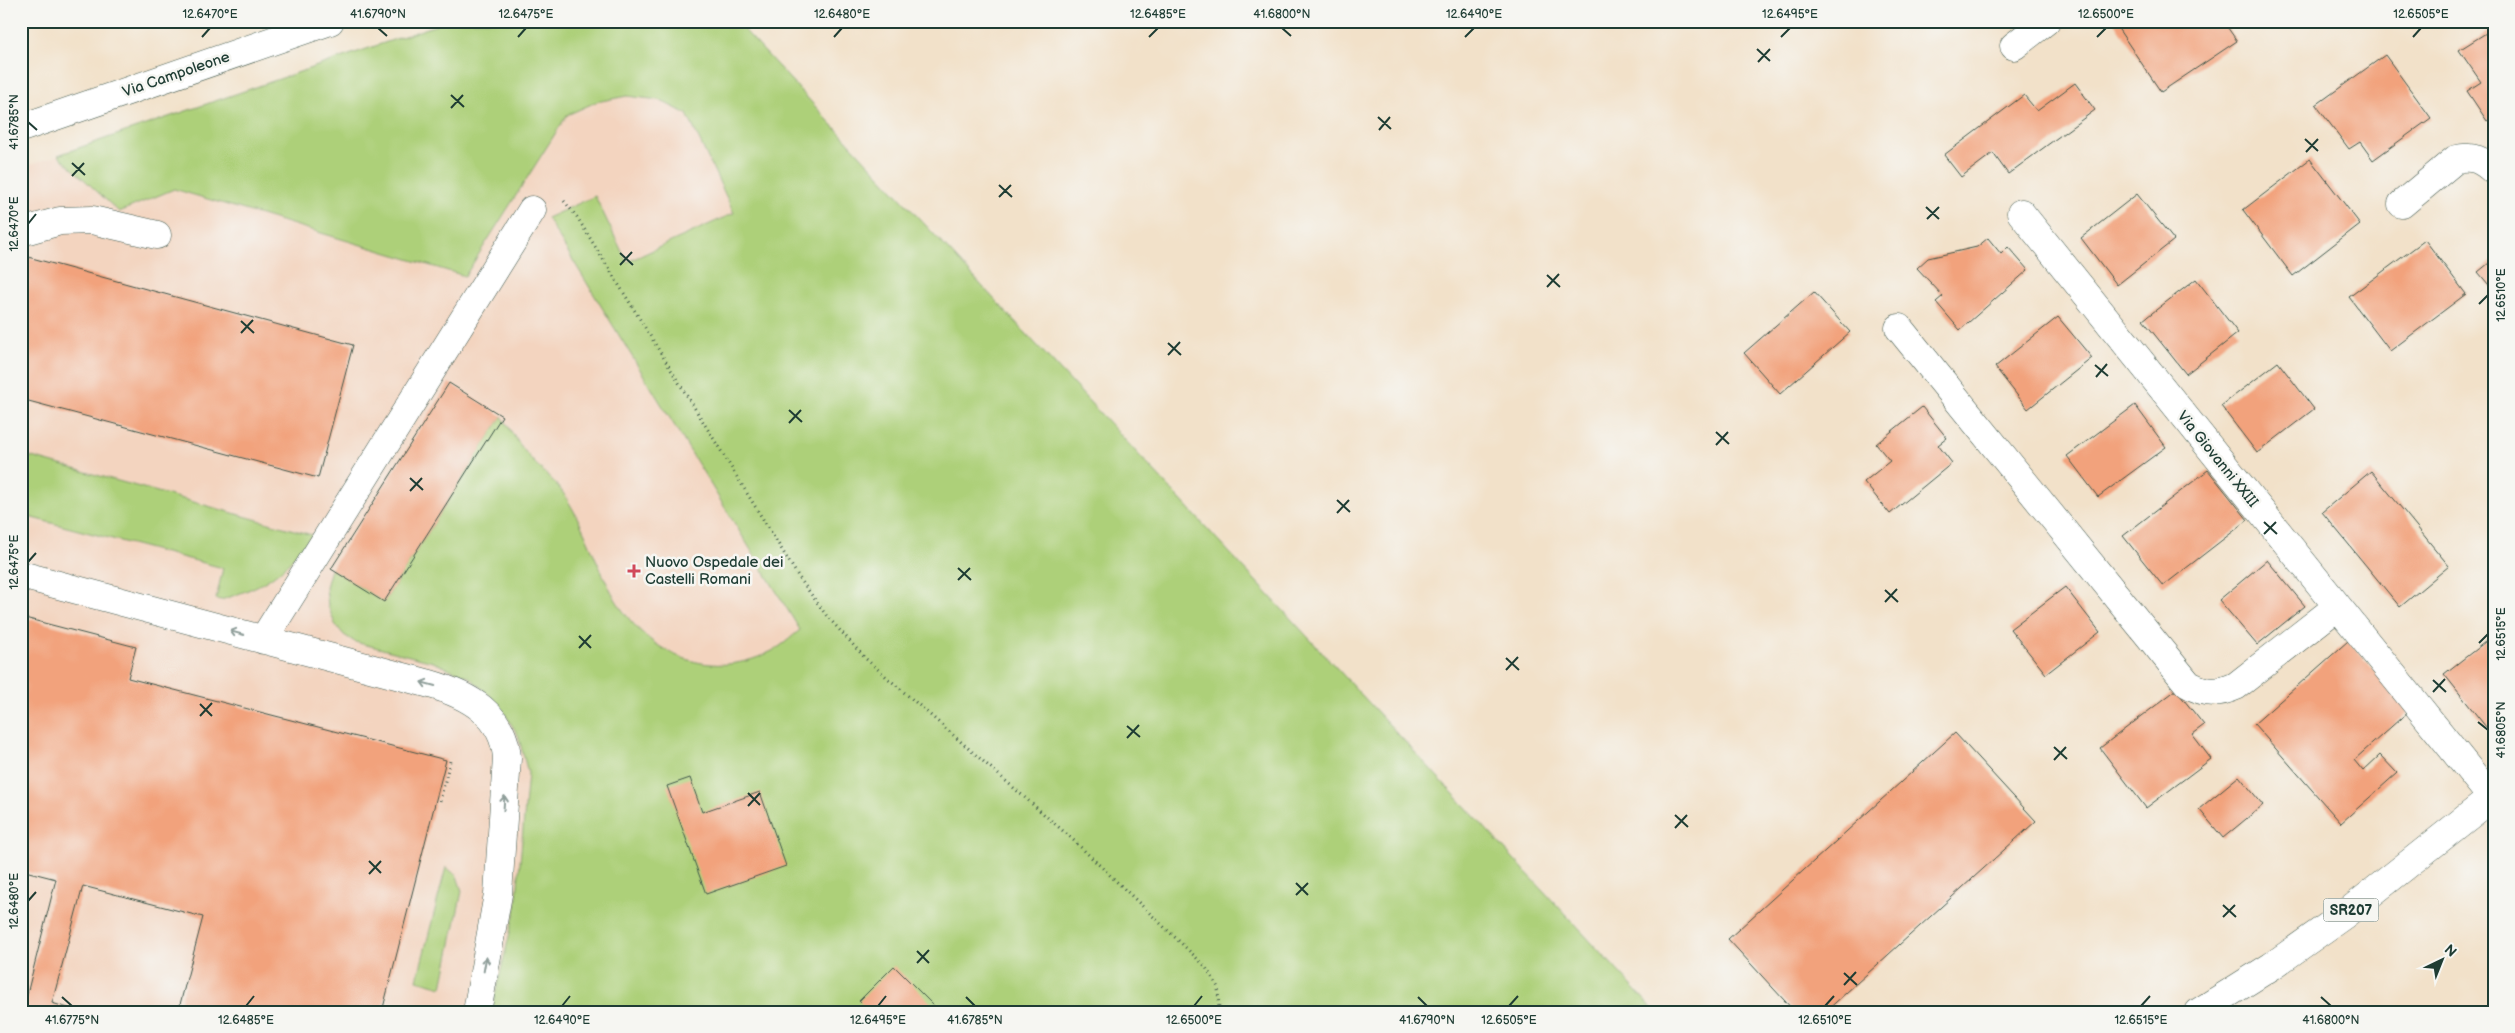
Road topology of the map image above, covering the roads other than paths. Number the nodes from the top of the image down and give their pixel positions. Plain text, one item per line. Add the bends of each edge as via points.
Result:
1 (330, 21) edge
2 (2046, 21) edge
3 (2014, 46) dead end
4 (21, 128) edge
5 (2494, 171) edge
6 (2402, 204) dead end
7 (532, 210) road end
8 (2021, 213) dead end
9 (21, 232) edge
10 (158, 234) dead end
11 (1899, 328) dead end
12 (21, 576) edge
13 (2338, 607) junction
14 (263, 640) junction
15 (2493, 797) edge
16 (477, 1012) edge
17 (2200, 1012) edge

1 - 4 street, Via Campoleone
2 - 3 street
5 - 6 street via 2476,158 2456,159
7 - 14 street
8 - 13 street, Via Giovanni XXIII
9 - 10 street via 60,221 92,220
11 - 13 street via 2188,684 2208,692 2223,692 2236,686
14 -> 12 street
13 - 15 street, Via Giovanni XXIII
16 -> 14 street via 498,894 507,758 498,727 473,700 450,690
15 - 17 street, SR207 via 2344,915

